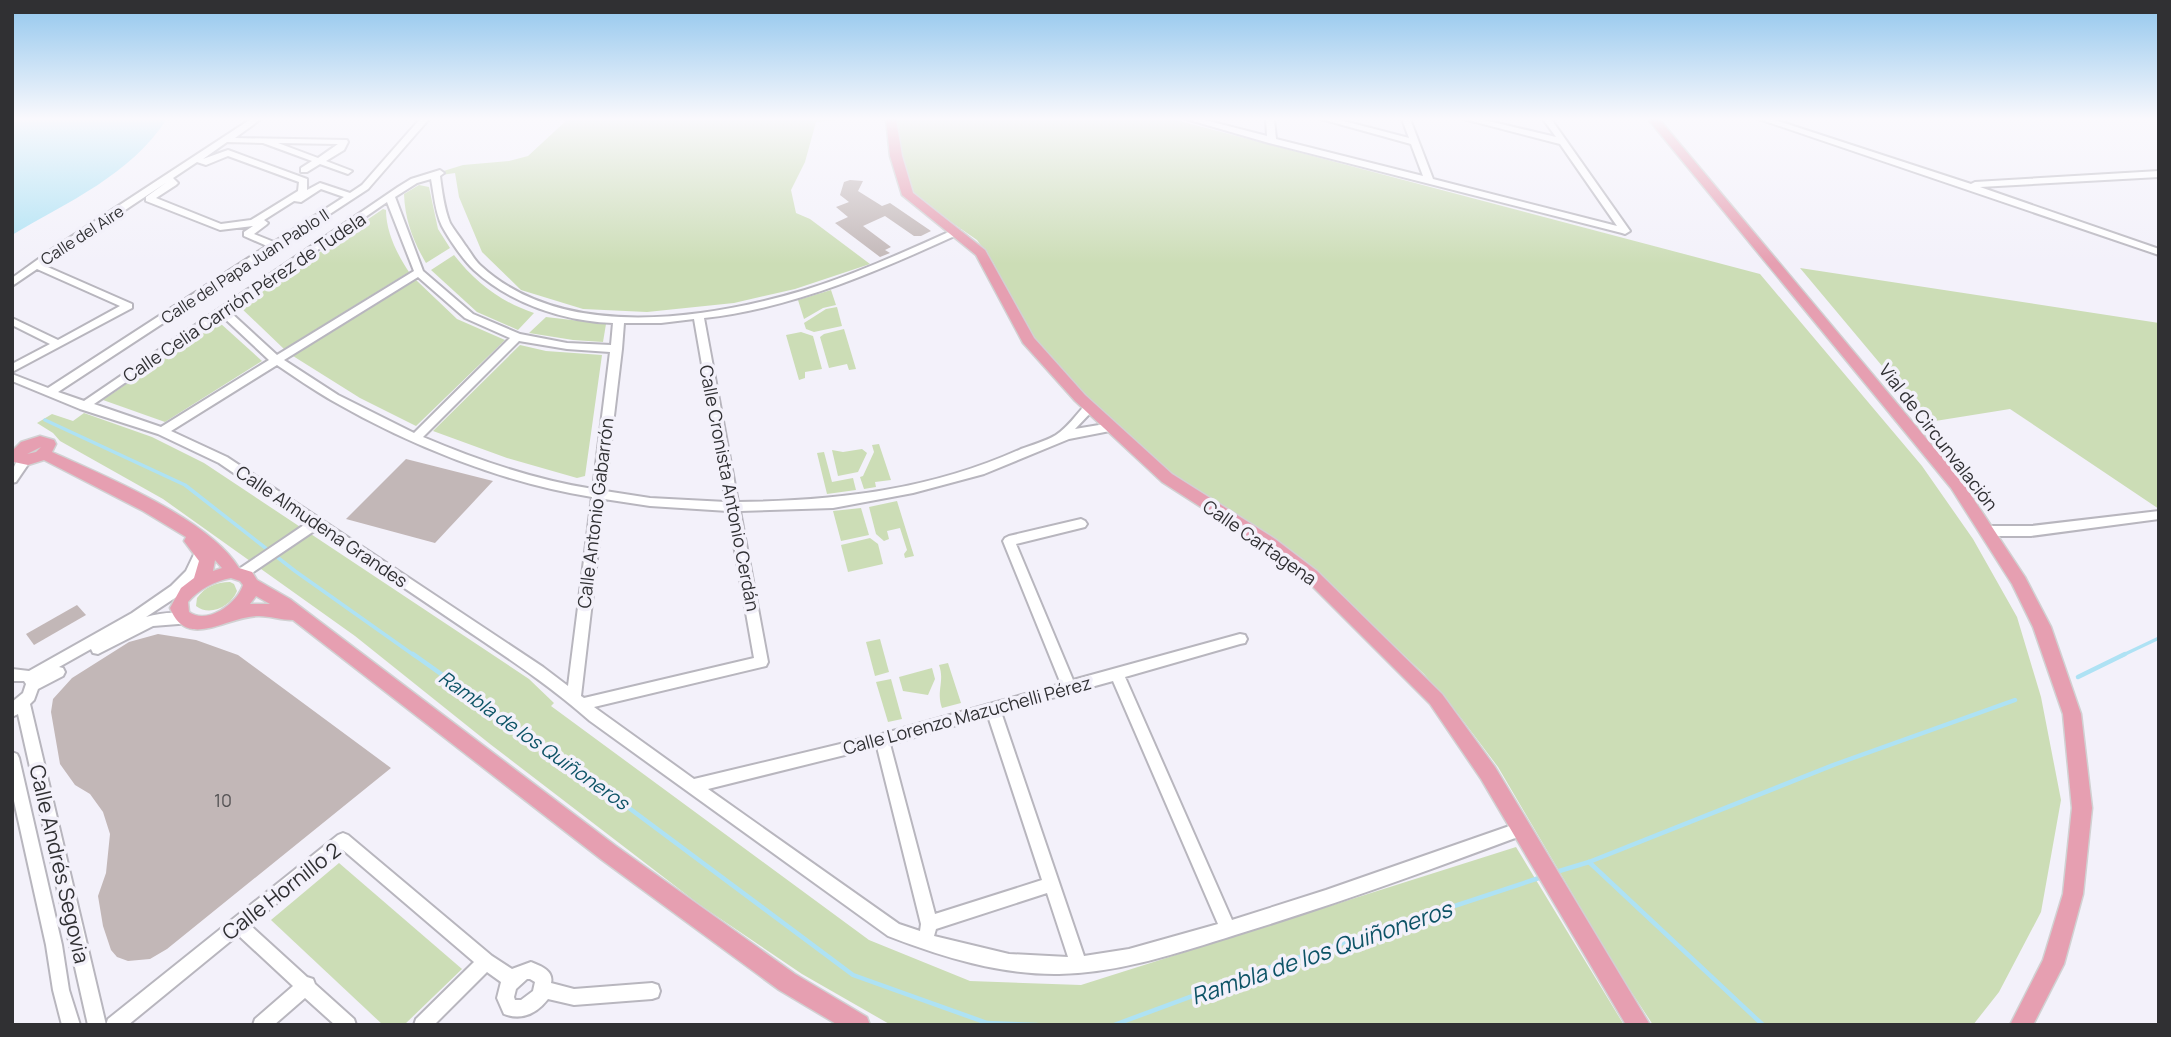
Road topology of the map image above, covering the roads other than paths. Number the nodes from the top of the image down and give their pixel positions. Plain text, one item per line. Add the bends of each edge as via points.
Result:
1 (186, 167) edge
2 (267, 167) edge
3 (308, 167) edge
4 (338, 167) edge
5 (384, 167) edge
6 (900, 167) edge
7 (1378, 167) edge
8 (1424, 167) edge
9 (1581, 167) edge
10 (1693, 167) edge
11 (1910, 167) edge
12 (304, 170) dead end
13 (348, 171) dead end
14 (439, 174) joint
15 (2159, 174) edge
16 (169, 178) junction
17 (1429, 180) junction
18 (1967, 186) junction
19 (352, 196) junction
20 (390, 197) junction
21 (956, 232) junction
22 (275, 246) junction
23 (2159, 252) edge
24 (36, 265) junction
25 (419, 272) junction
26 (12, 283) edge
27 (223, 311) junction
28 (698, 315) junction
29 (619, 319) junction
30 (12, 321) edge
31 (517, 337) junction
32 (58, 344) junction
33 (617, 349) junction
34 (276, 360) junction
35 (12, 369) edge
36 (12, 377) edge
37 (49, 393) junction
38 (84, 406) junction
39 (1090, 407) junction
40 (1111, 427) junction
41 (162, 431) junction
42 (1061, 437) junction
43 (415, 438) junction
44 (21, 449) edge
45 (12, 479) edge
46 (598, 496) junction
47 (733, 508) junction
48 (2159, 515) edge
49 (176, 524) junction
50 (1081, 524) dead end
51 (320, 525) junction
52 (1988, 531) junction
53 (201, 551) junction
54 (244, 578) junction
55 (198, 584) junction
56 (231, 612) junction
57 (297, 616) junction
58 (137, 617) junction
59 (186, 619) junction
60 (1240, 639) dead end
61 (1117, 674) junction
62 (12, 675) edge
63 (31, 681) junction
64 (1069, 687) junction
65 (577, 702) junction
66 (18, 707) edge
67 (993, 709) junction
68 (882, 740) junction
69 (12, 758) edge
70 (692, 786) junction
71 (1521, 830) junction
72 (1052, 884) junction
73 (929, 924) junction
74 (238, 925) junction
75 (1228, 929) junction
76 (925, 942) junction
77 (486, 962) junction
78 (1079, 965) junction
79 (512, 979) junction
80 (307, 985) junction
81 (544, 990) junction
82 (652, 991) dead end
83 (71, 1025) edge
84 (97, 1025) edge
85 (114, 1025) edge
86 (261, 1025) edge
87 (348, 1025) edge
88 (422, 1025) edge
89 (859, 1025) edge
90 (1639, 1025) edge
91 (2021, 1025) edge

1 - 16 street, Calle del Aire
2 - 16 street via 304,181 302,192 253,223 220,227 149,199 173,183
3 - 12 street
4 - 13 street
5 - 19 street, Calle del Papa Juan Pablo II
6 - 21 main road, Calle Cartagena via 908,195
7 - 17 street
8 - 17 street
9 - 17 street via 1625,231
10 - 52 main road, Vial de Circunvalación via 1956,484
11 - 18 street
14 - 20 street, Calle Celia Carrión Pérez de Tudela via 414,181
14 - 29 street via 446,225 468,261 492,283 543,309
15 - 18 street
16 - 24 street, Calle del Aire
18 - 23 street
19 - 22 street, Calle del Papa Juan Pablo II
19 - 22 street via 320,186 247,234
20 - 25 street
20 - 27 street, Calle Celia Carrión Pérez de Tudela
21 - 28 street via 819,289
21 - 39 main road, Calle Cartagena via 981,253 1027,340
22 - 37 street, Calle del Papa Juan Pablo II
24 - 26 street, Calle del Aire
24 - 32 street via 128,306
25 - 31 street via 469,316
25 - 34 street
27 - 34 street
27 - 38 street, Calle Celia Carrión Pérez de Tudela
28 - 29 street
28 - 47 street, Calle Cronista Antonio Cerdán
29 - 33 street, Calle Antonio Gabarrón
30 - 32 street
31 - 33 street
31 - 43 street
32 - 35 street
33 - 46 street, Calle Antonio Gabarrón
34 - 41 street
34 - 43 street via 332,397
36 - 37 street, Calle Almudena Grandes
37 - 38 street, Calle Almudena Grandes
38 - 41 street, Calle Almudena Grandes
39 - 40 main road, Calle Cartagena
39 - 42 street
40 - 42 street
40 - 71 main road, Calle Cartagena via 1167,478 1269,543 1350,611 1436,699
41 - 51 street, Calle Almudena Grandes via 223,460
42 - 47 street via 950,480 828,504
43 - 46 street via 505,471
44 - 45 street
44 - 49 main road via 40,441 47,443 43,454 141,500
46 - 47 street
46 - 65 street, Calle Antonio Gabarrón
47 - 65 street, Calle Cronista Antonio Cerdán via 761,662
48 - 52 street via 2031,531
49 - 53 main road
49 - 54 main road via 232,563
50 - 64 street via 1009,541
51 - 54 street
51 - 65 street, Calle Almudena Grandes
52 - 91 main road, Vial de Circunvalación via 2042,627 2073,714 2082,808 2070,906 2053,964
53 - 55 main road via 207,560
53 - 58 street via 184,582
54 - 55 main road via 221,574
54 - 56 main road via 246,599
54 - 57 main road
55 - 58 street
55 - 59 main road via 180,605
56 - 57 main road via 260,609
56 - 59 main road via 204,622
57 - 89 main road via 620,861 787,982
58 - 63 street
59 - 63 street via 165,617 140,625
60 - 61 street, Calle Lorenzo Mazuchelli Pérez
61 - 64 street, Calle Lorenzo Mazuchelli Pérez
61 - 75 street
62 - 63 street
63 - 66 street
64 - 67 street, Calle Lorenzo Mazuchelli Pérez
65 - 70 street, Calle Almudena Grandes
66 - 84 street, Calle Andrés Segovia
67 - 68 street, Calle Lorenzo Mazuchelli Pérez
67 - 72 street
68 - 70 street, Calle Lorenzo Mazuchelli Pérez
68 - 73 street
69 - 83 street, Calle Andrés Segovia
70 - 76 street, Calle Almudena Grandes via 894,930
71 - 75 street, Calle Almudena Grandes
71 - 90 main road, Calle Cartagena
72 - 73 street
72 - 78 street
73 - 76 street
74 - 77 street, Calle Hornillo 2 via 343,840
74 - 80 street
74 - 85 street, Calle Hornillo 2
75 - 78 street, Calle Almudena Grandes via 1130,957
76 - 78 street, Calle Almudena Grandes via 1021,963
77 - 79 street, Calle Hornillo 2
77 - 88 street
79 - 81 street via 536,971 544,978
79 - 81 street via 505,998 516,1010 536,1002
80 - 86 street
80 - 87 street
81 - 82 street via 574,997

